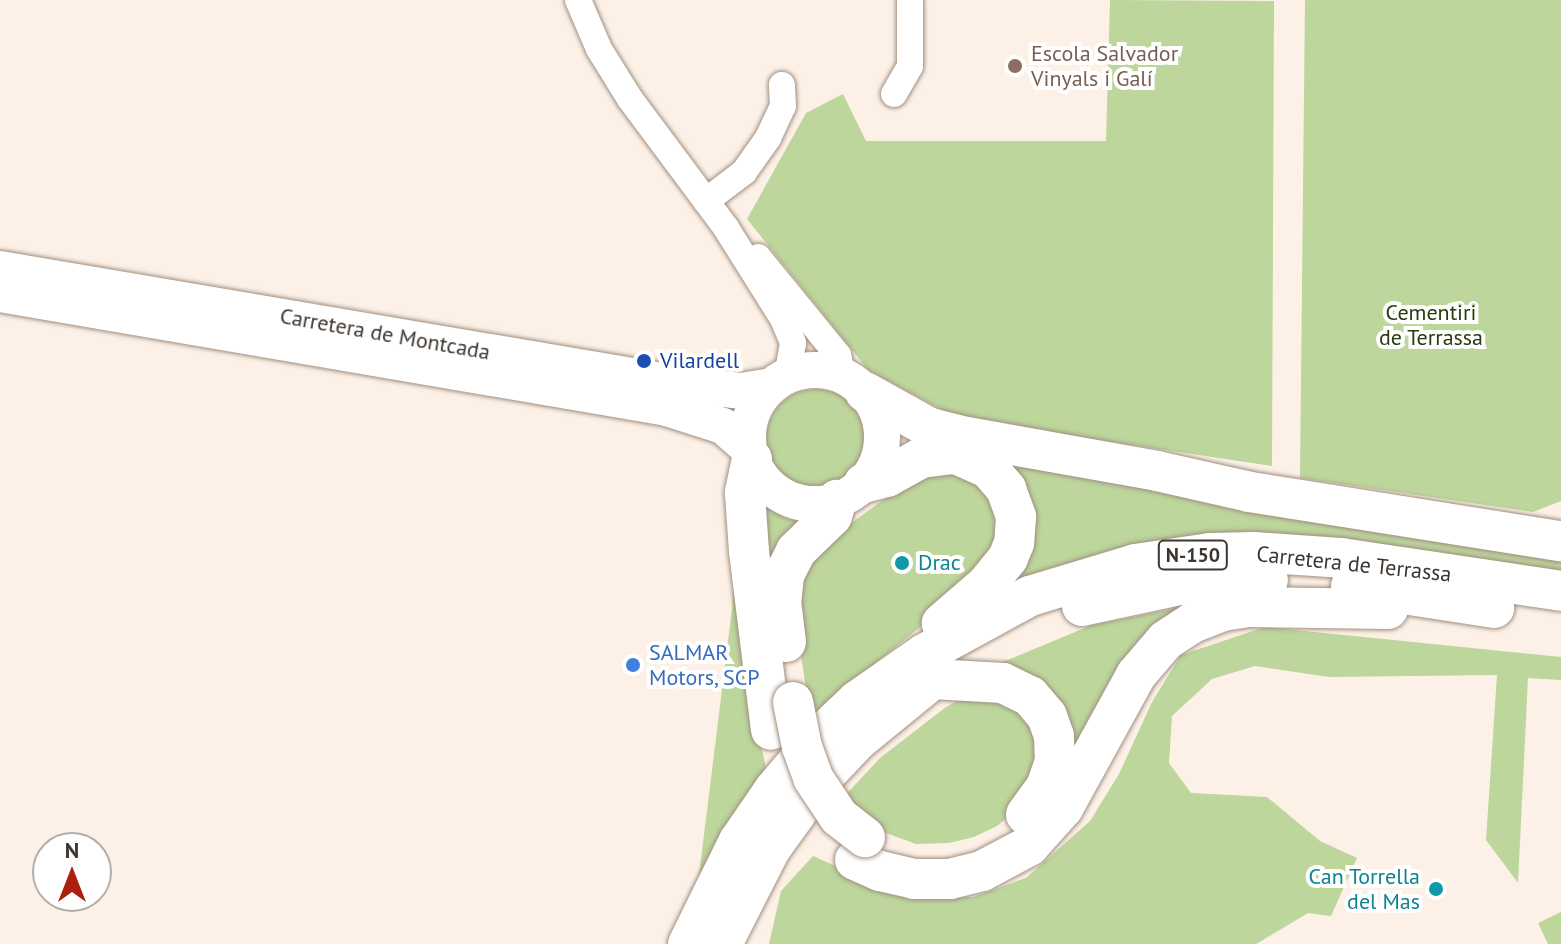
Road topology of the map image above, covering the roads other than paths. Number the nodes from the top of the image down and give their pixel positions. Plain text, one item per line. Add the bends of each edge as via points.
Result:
1 (578, 0) edge
2 (910, 0) edge
3 (782, 85) dead end
4 (894, 94) dead end
5 (706, 201) junction
6 (726, 228) junction
7 (0, 269) edge
8 (0, 294) edge
9 (779, 381) junction
10 (854, 384) junction
11 (750, 454) junction
12 (851, 492) junction
13 (1561, 541) edge
14 (1561, 591) edge
15 (1511, 610) junction
16 (1561, 617) edge
17 (933, 679) junction
18 (857, 701) junction
19 (782, 716) junction
20 (860, 848) junction
21 (688, 944) edge
22 (722, 944) edge

1 - 5 street via 599,49 630,99
2 - 4 street via 910,66
3 - 5 street via 783,106 768,138 744,172
5 - 6 street
6 - 9 street via 793,343
6 - 10 street via 800,306
7 - 9 street, Carretera de Montcada via 685,385 741,391
8 - 11 street, Carretera de Montcada via 667,408 723,426
9 - 10 street via 824,371
9 - 11 street via 751,414
10 - 12 street via 879,418 882,448 875,467
10 - 13 main road via 930,428 967,437 1250,492
11 - 12 street via 764,482 778,494 814,504
11 - 19 main road via 745,493 749,551
12 - 18 main road via 934,454 969,457 988,468 1006,489 1016,532 1008,558 987,584 898,657
12 - 19 main road via 789,562 781,585
14 - 18 main road, Carretera de Terrassa / N-150 via 1341,558 1254,552 1171,558 1108,570 1030,596 952,635
15 - 16 main road, Carretera de Terrassa / N-150
15 - 17 main road, Carretera de Terrassa / N-150 via 1295,581 1179,585 1054,615 985,645
15 - 20 main road via 1273,606 1206,617 1180,630 1145,663 1063,808 1029,846 982,871 950,879 904,877
17 - 20 main road via 1003,683 1038,704 1051,725 1055,747 1046,787 1020,821 994,840 962,852
17 - 22 main road, Carretera de Terrassa / N-150 via 858,740 821,779 771,848
18 - 21 main road, Carretera de Terrassa / N-150 via 818,738 757,814
19 - 20 main road via 781,765 802,808 819,830

